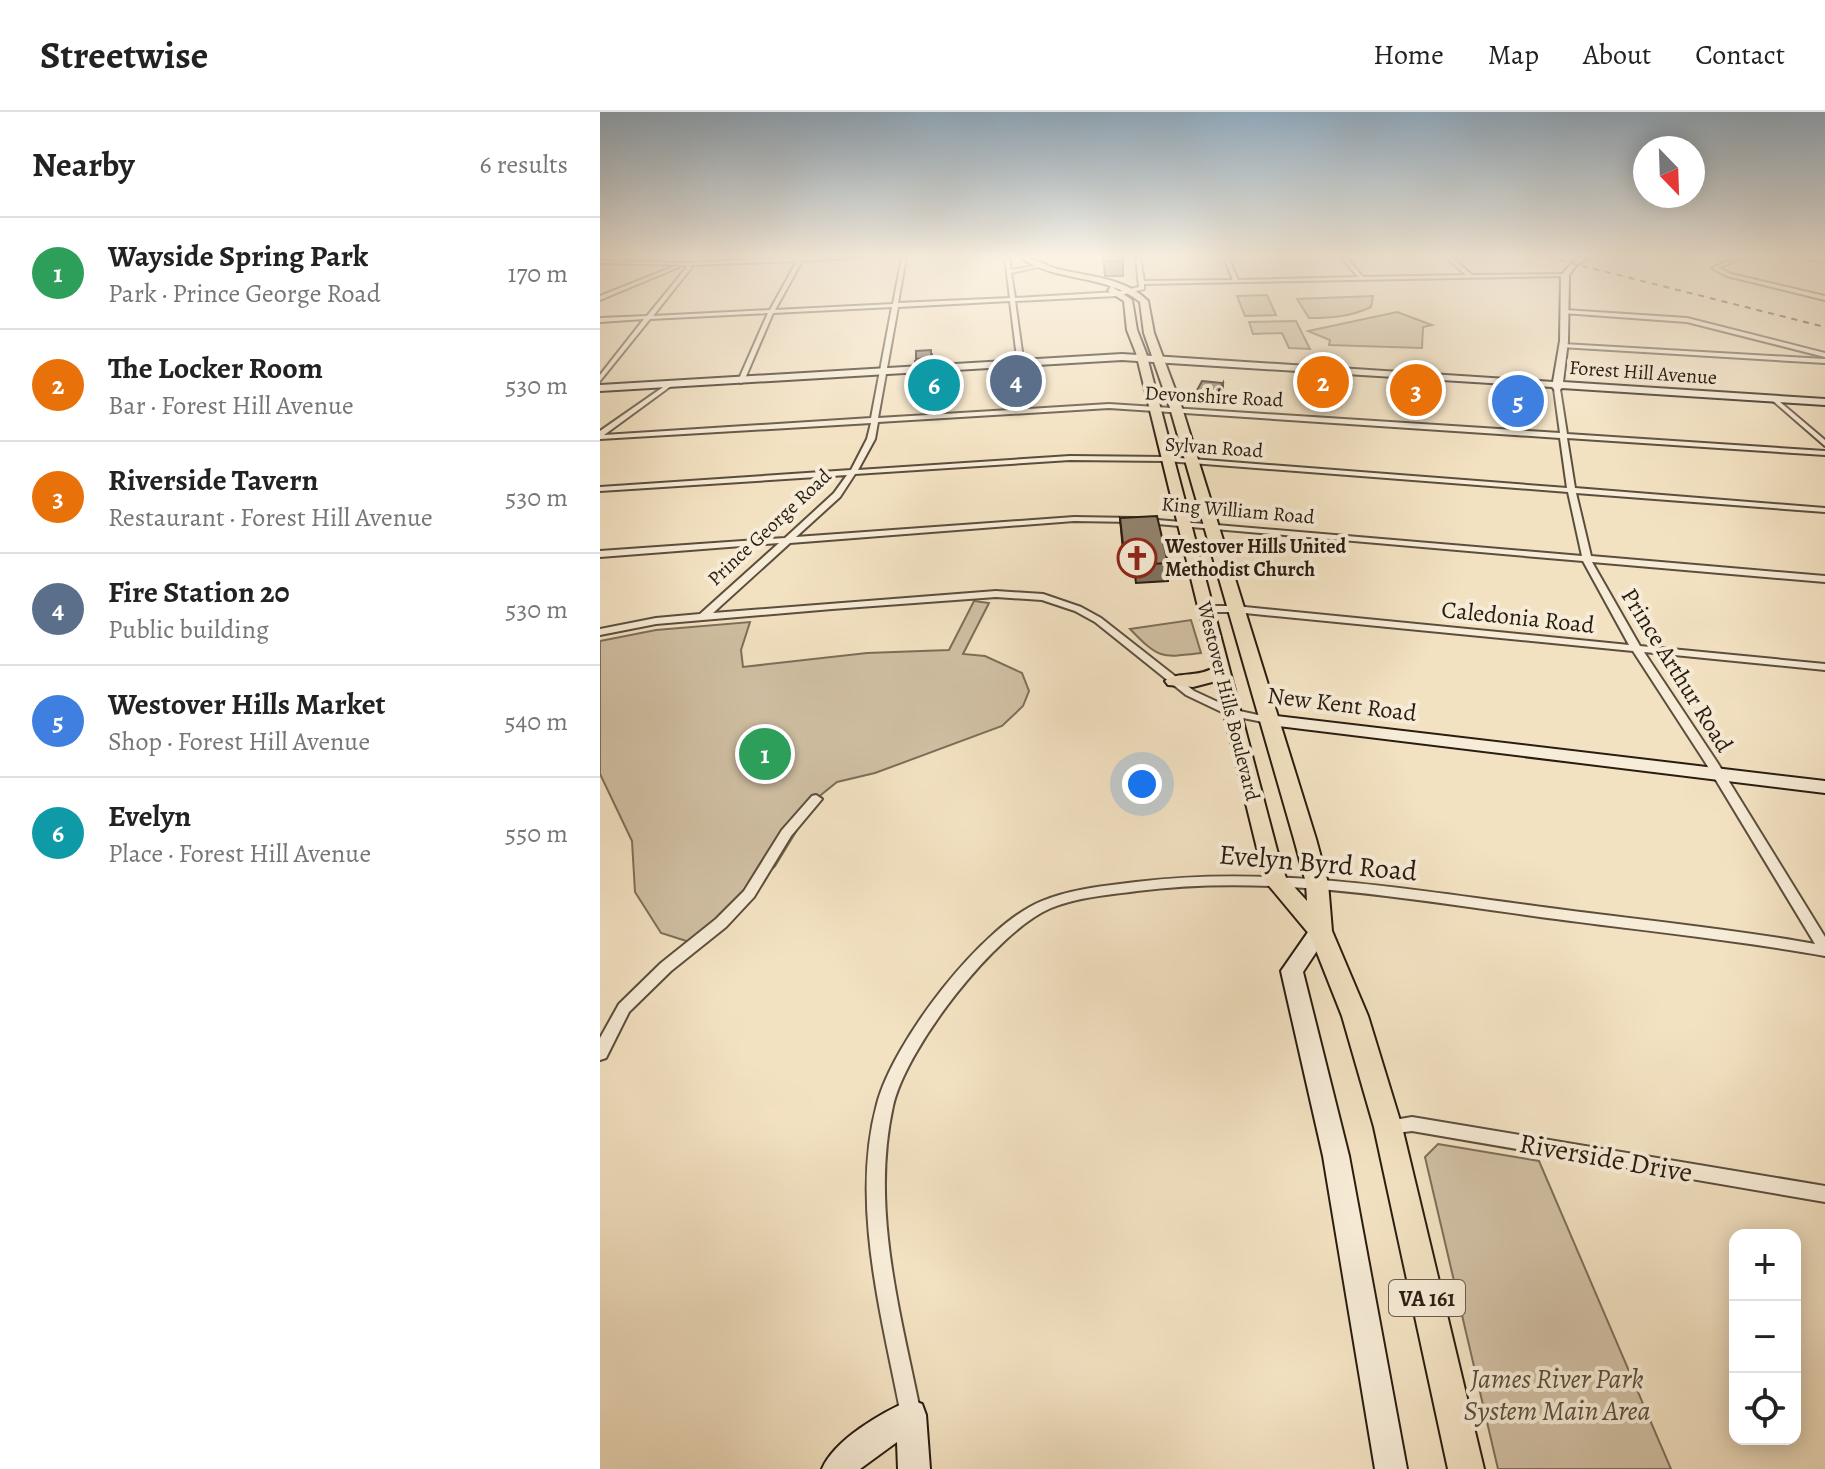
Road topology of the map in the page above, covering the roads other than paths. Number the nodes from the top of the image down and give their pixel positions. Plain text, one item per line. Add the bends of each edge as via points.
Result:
1 (647, 320) edge
2 (767, 320) edge
3 (892, 320) edge
4 (1015, 320) edge
5 (1130, 320) edge
6 (1147, 320) edge
7 (1565, 320) edge
8 (1688, 320) edge
9 (1563, 346) junction
10 (1825, 358) edge
11 (1143, 360) junction
12 (1160, 361) junction
13 (1020, 364) junction
14 (883, 372) junction
15 (600, 379) edge
16 (741, 381) junction
17 (669, 385) junction
18 (1558, 386) junction
19 (600, 388) edge
20 (1776, 400) junction
21 (1825, 404) edge
22 (1154, 408) junction
23 (1176, 408) junction
24 (875, 418) junction
25 (1563, 434) junction
26 (600, 435) edge
27 (1825, 444) edge
28 (1825, 453) edge
29 (1166, 459) junction
30 (1190, 460) junction
31 (854, 471) junction
32 (600, 489) edge
33 (1571, 490) junction
34 (1825, 510) edge
35 (1182, 523) junction
36 (1211, 525) junction
37 (785, 539) junction
38 (600, 554) edge
39 (1587, 560) junction
40 (1825, 579) edge
41 (1206, 609) junction
42 (1235, 609) junction
43 (703, 617) junction
44 (600, 632) edge
45 (1636, 648) junction
46 (1825, 667) edge
47 (1221, 670) junction
48 (1174, 681) junction
49 (1232, 713) junction
50 (1268, 720) junction
51 (1719, 775) junction
52 (1825, 787) edge
53 (816, 799) dead end
54 (1276, 881) junction
55 (1317, 883) junction
56 (1320, 931) junction
57 (1825, 950) edge
58 (600, 1053) edge
59 (1388, 1127) junction
60 (1825, 1194) edge
61 (911, 1415) junction
62 (838, 1469) edge
63 (914, 1469) edge
64 (1391, 1469) edge
65 (1466, 1469) edge

1 - 15 street
2 - 16 street
3 - 14 street, Prince George Road
4 - 13 street
5 - 11 main road, Westover Hills Boulevard / VA 161
6 - 12 main road, Westover Hills Boulevard / VA 161
7 - 9 main road
8 - 10 street
9 - 10 street
9 - 18 main road
11 - 12 main road, Forest Hill Avenue
11 - 13 main road, Forest Hill Avenue
11 - 22 main road, Westover Hills Boulevard / VA 161
12 - 18 main road, Forest Hill Avenue
12 - 23 main road, Westover Hills Boulevard / VA 161
13 - 14 main road, Forest Hill Avenue
14 - 16 main road, Forest Hill Avenue
14 - 24 street, Prince George Road
16 - 17 main road, Forest Hill Avenue
17 - 19 main road, Forest Hill Avenue
17 - 26 street
18 - 20 main road, Forest Hill Avenue
18 - 25 street, Prince Arthur Road
20 - 21 main road, Forest Hill Avenue
20 - 27 street
22 - 23 street, Devonshire Road
22 - 24 street, Devonshire Road
22 - 29 main road, Westover Hills Boulevard / VA 161
23 - 25 street, Devonshire Road
23 - 30 main road, Westover Hills Boulevard / VA 161
24 - 26 street, Devonshire Road
24 - 31 street, Prince George Road via 871,439
25 - 28 street, Devonshire Road
25 - 33 street, Prince Arthur Road
29 - 30 street, Sylvan Road
29 - 31 street, Sylvan Road via 1070,458
29 - 35 main road, Westover Hills Boulevard / VA 161
30 - 33 street, Sylvan Road
30 - 36 main road, Westover Hills Boulevard / VA 161
31 - 32 street, Sylvan Road
31 - 37 street, Prince George Road via 837,495
33 - 34 street, Sylvan Road
33 - 39 street, Prince Arthur Road
35 - 36 street, King William Road
35 - 37 street, King William Road via 1074,519
35 - 41 main road, Westover Hills Boulevard / VA 161
36 - 39 street, King William Road
36 - 42 main road, Westover Hills Boulevard / VA 161
37 - 38 street, King William Road
37 - 43 street, Prince George Road
39 - 40 street, King William Road
39 - 45 street, Prince Arthur Road
41 - 42 street, Caledonia Road
41 - 47 main road, Westover Hills Boulevard / VA 161
42 - 45 street, Caledonia Road
42 - 50 main road, Westover Hills Boulevard / VA 161
43 - 44 street, New Kent Road
43 - 48 street, New Kent Road via 996,594 1043,597 1098,620
45 - 46 street, Caledonia Road
45 - 51 street, Prince Arthur Road
47 - 48 main road via 1199,681
47 - 49 main road, Westover Hills Boulevard / VA 161
48 - 49 street, New Kent Road
49 - 50 street, New Kent Road
49 - 54 main road, Westover Hills Boulevard / VA 161
50 - 51 main road, New Kent Road
50 - 55 main road, Westover Hills Boulevard / VA 161
51 - 52 main road, New Kent Road
51 - 57 street, Prince Arthur Road
53 - 58 street via 786,833 749,894 624,1008
54 - 55 street, Evelyn Byrd Road
54 - 56 main road, Westover Hills Boulevard / VA 161
54 - 61 street, Evelyn Byrd Road via 1170,881 1077,896 1040,908 1007,929 945,996 885,1100 879,1140 878,1220
55 - 56 main road, Westover Hills Boulevard / VA 161
55 - 57 street, Evelyn Byrd Road
56 - 59 main road, Westover Hills Boulevard / VA 161 via 1355,1016
56 - 64 main road via 1292,971 1318,1067
59 - 60 street, Riverside Drive via 1412,1124
59 - 65 main road, Westover Hills Boulevard / VA 161
61 - 62 main road via 855,1451
61 - 63 main road

